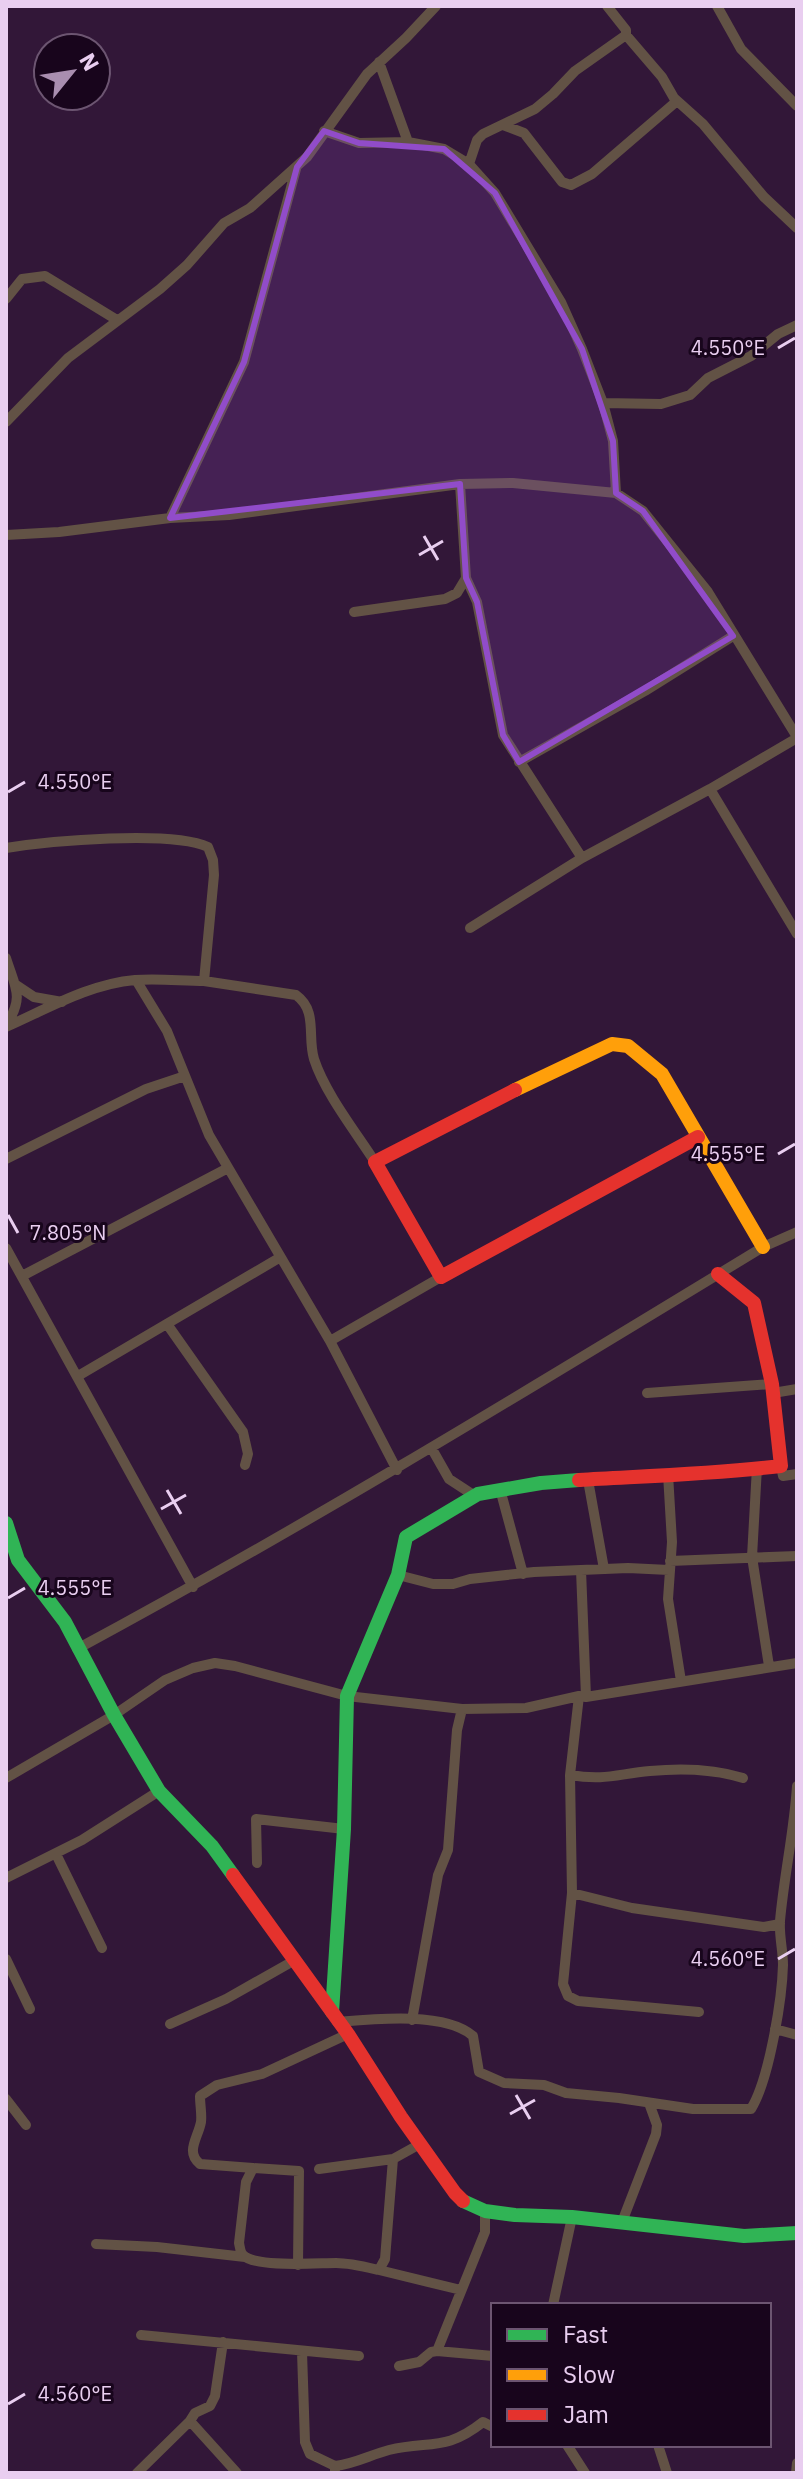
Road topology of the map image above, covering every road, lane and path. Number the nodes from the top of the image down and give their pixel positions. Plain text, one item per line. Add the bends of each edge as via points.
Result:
1 (436, 6) edge
2 (607, 6) edge
3 (717, 6) edge
4 (626, 35) junction
5 (379, 62) junction
6 (677, 101) junction
7 (797, 106) edge
8 (503, 125) junction
9 (324, 131) junction
10 (408, 142) junction
11 (469, 164) junction
12 (297, 167) junction
13 (797, 228) edge
14 (6, 299) edge
15 (117, 320) junction
16 (797, 325) edge
17 (603, 403) junction
18 (6, 422) edge
19 (460, 484) junction
20 (616, 493) junction
21 (170, 518) junction
22 (6, 535) edge
23 (466, 578) junction
24 (354, 612) dead end
25 (733, 636) junction
26 (797, 737) edge
27 (519, 762) junction
28 (710, 789) junction
29 (6, 848) edge
30 (582, 858) junction
31 (470, 928) dead end
32 (797, 934) edge
33 (6, 958) edge
34 (136, 980) junction
35 (204, 981) junction
36 (16, 985) junction
37 (62, 1002) junction
38 (6, 1026) edge
39 (185, 1076) junction
40 (698, 1137) junction
41 (6, 1159) edge
42 (375, 1162) junction
43 (228, 1168) junction
44 (797, 1232) edge
45 (763, 1247) junction
46 (6, 1248) edge
47 (279, 1258) junction
48 (718, 1274) junction
49 (22, 1276) junction
50 (441, 1277) junction
51 (167, 1324) junction
52 (330, 1341) junction
53 (78, 1376) junction
54 (772, 1388) junction
55 (797, 1389) edge
56 (647, 1393) dead end
57 (432, 1449) junction
58 (245, 1465) dead end
59 (781, 1466) junction
60 (757, 1467) junction
61 (397, 1470) junction
62 (668, 1474) junction
63 (797, 1474) edge
64 (588, 1480) junction
65 (500, 1489) junction
66 (475, 1496) junction
67 (6, 1523) edge
68 (797, 1556) edge
69 (752, 1557) junction
70 (12, 1563) edge
71 (670, 1566) junction
72 (604, 1569) junction
73 (581, 1570) junction
74 (523, 1574) junction
75 (398, 1575) junction
76 (193, 1587) junction
77 (77, 1649) junction
78 (797, 1663) edge
79 (769, 1666) junction
80 (681, 1681) junction
81 (347, 1696) junction
82 (582, 1697) junction
83 (462, 1709) junction
84 (114, 1715) junction
85 (570, 1775) junction
86 (6, 1778) edge
87 (743, 1778) dead end
88 (797, 1786) edge
89 (159, 1791) junction
90 (344, 1829) junction
91 (56, 1854) junction
92 (257, 1863) dead end
93 (6, 1878) edge
94 (572, 1893) junction
95 (780, 1924) junction
96 (102, 1948) dead end
97 (6, 1959) edge
98 (295, 1960) junction
99 (30, 2009) dead end
100 (699, 2012) dead end
101 (335, 2017) junction
102 (412, 2020) junction
103 (170, 2024) dead end
104 (775, 2029) junction
105 (348, 2034) junction
106 (797, 2035) edge
107 (6, 2099) edge
108 (649, 2103) junction
109 (26, 2125) dead end
110 (420, 2144) junction
111 (393, 2159) junction
112 (253, 2168) junction
113 (319, 2169) dead end
114 (485, 2211) junction
115 (572, 2217) junction
116 (622, 2222) junction
117 (797, 2233) edge
118 (96, 2244) dead end
119 (245, 2257) junction
120 (298, 2265) junction
121 (379, 2270) junction
122 (461, 2290) junction
123 (553, 2303) edge
124 (141, 2335) dead end
125 (223, 2342) junction
126 (437, 2351) junction
127 (302, 2352) junction
128 (359, 2356) dead end
129 (491, 2356) edge
130 (399, 2366) dead end
131 (190, 2421) junction
132 (491, 2426) edge
133 (568, 2447) edge
134 (659, 2447) edge
135 (797, 2463) edge
136 (335, 2470) edge
137 (137, 2473) edge
138 (237, 2473) edge
139 (585, 2473) edge
140 (667, 2473) edge
141 (796, 2473) edge

1 - 5 street
2 - 4 street
3 - 7 street via 741,49
4 - 6 street
4 - 8 street via 575,71 535,109
5 - 9 street
5 - 10 street
6 - 8 street via 571,185 562,182 524,133
6 - 13 street
8 - 11 street via 477,140
9 - 10 street via 359,143
9 - 12 street
10 - 11 street via 444,149
11 - 17 street via 495,193 561,302
12 - 15 street via 224,223 187,265
12 - 21 street via 244,362
14 - 15 street via 22,279 45,276
15 - 18 street via 68,358
16 - 17 street via 708,378 690,395 661,404
17 - 20 street via 613,441
19 - 20 street via 513,483
19 - 21 street
19 - 23 street
20 - 25 street via 655,523 708,592
21 - 22 street
23 - 24 street via 457,593 445,599
23 - 27 street via 477,602 503,735
25 - 26 street
25 - 27 street
26 - 28 street
27 - 30 street
28 - 30 street
28 - 32 street
29 - 35 street via 169,839 208,847 214,875
30 - 31 street
33 - 36 street
34 - 35 street
34 - 37 street via 90,989
34 - 39 street via 167,1031
35 - 42 street via 296,995 305,1002 321,1077
36 - 37 street via 34,997
36 - 38 street via 16,1009
37 - 38 street
39 - 41 street via 146,1089
39 - 43 street
40 - 42 street via 662,1074 628,1046 612,1044
40 - 45 street
40 - 50 street
42 - 50 street
43 - 47 street
43 - 49 street
44 - 45 street
45 - 48 street
46 - 49 street
47 - 51 street
47 - 52 street
48 - 54 street via 754,1303
48 - 57 street
49 - 53 street
50 - 52 street
51 - 53 street
51 - 58 street via 243,1432
52 - 61 street
53 - 76 street
54 - 55 street
54 - 56 street
54 - 59 street
57 - 61 street
57 - 66 street via 449,1479
59 - 60 street
59 - 63 street via 783,1476
60 - 62 street
60 - 69 street
61 - 76 street
62 - 64 street
62 - 71 street
64 - 65 street
64 - 72 street
65 - 66 street
65 - 74 street
66 - 75 street via 406,1537
67 - 70 street
68 - 69 street
69 - 71 street
69 - 79 street
70 - 77 street via 65,1622
71 - 72 street
71 - 80 street via 668,1599
72 - 73 street
73 - 74 street
73 - 82 street
74 - 75 street via 453,1584
75 - 81 street
76 - 77 street
77 - 84 street
78 - 79 street
79 - 80 street
80 - 82 street
81 - 83 street
81 - 84 street via 215,1663 165,1680
81 - 90 street
82 - 83 street via 526,1708
82 - 85 street
83 - 102 street via 448,1850 438,1875
84 - 86 street
84 - 89 street
85 - 87 street via 597,1780 650,1771 717,1770
85 - 94 street
88 - 95 street
89 - 91 street
89 - 98 street via 212,1846
90 - 92 street via 256,1819
90 - 101 street
91 - 93 street
91 - 96 street
94 - 95 street via 632,1908 764,1927
94 - 100 street via 563,1984 568,1996
95 - 104 street via 783,1963
97 - 99 street
98 - 101 street
98 - 103 street
101 - 102 street
101 - 105 street
102 - 108 street via 467,2030 473,2036 479,2072 504,2083
104 - 106 street
104 - 108 street via 751,2109
105 - 110 street
105 - 112 street via 200,2096 201,2123 191,2151 195,2161
107 - 109 street
108 - 116 street via 656,2134
110 - 111 street
110 - 114 street via 455,2193
111 - 113 street
111 - 121 street via 385,2259
112 - 119 street via 246,2182 239,2243
112 - 120 street via 299,2171
114 - 115 street
114 - 122 street via 485,2232
115 - 116 street
115 - 123 street
116 - 117 street via 744,2236
118 - 119 street
119 - 120 street
120 - 121 street via 339,2263
121 - 122 street
122 - 126 street
124 - 125 street
125 - 127 street
125 - 131 street via 215,2396
126 - 129 street
126 - 130 street
127 - 128 street
127 - 136 street via 305,2442 310,2454
131 - 137 street
131 - 138 street
132 - 136 street via 483,2422 446,2444 389,2450
133 - 139 street
134 - 140 street
135 - 141 street

